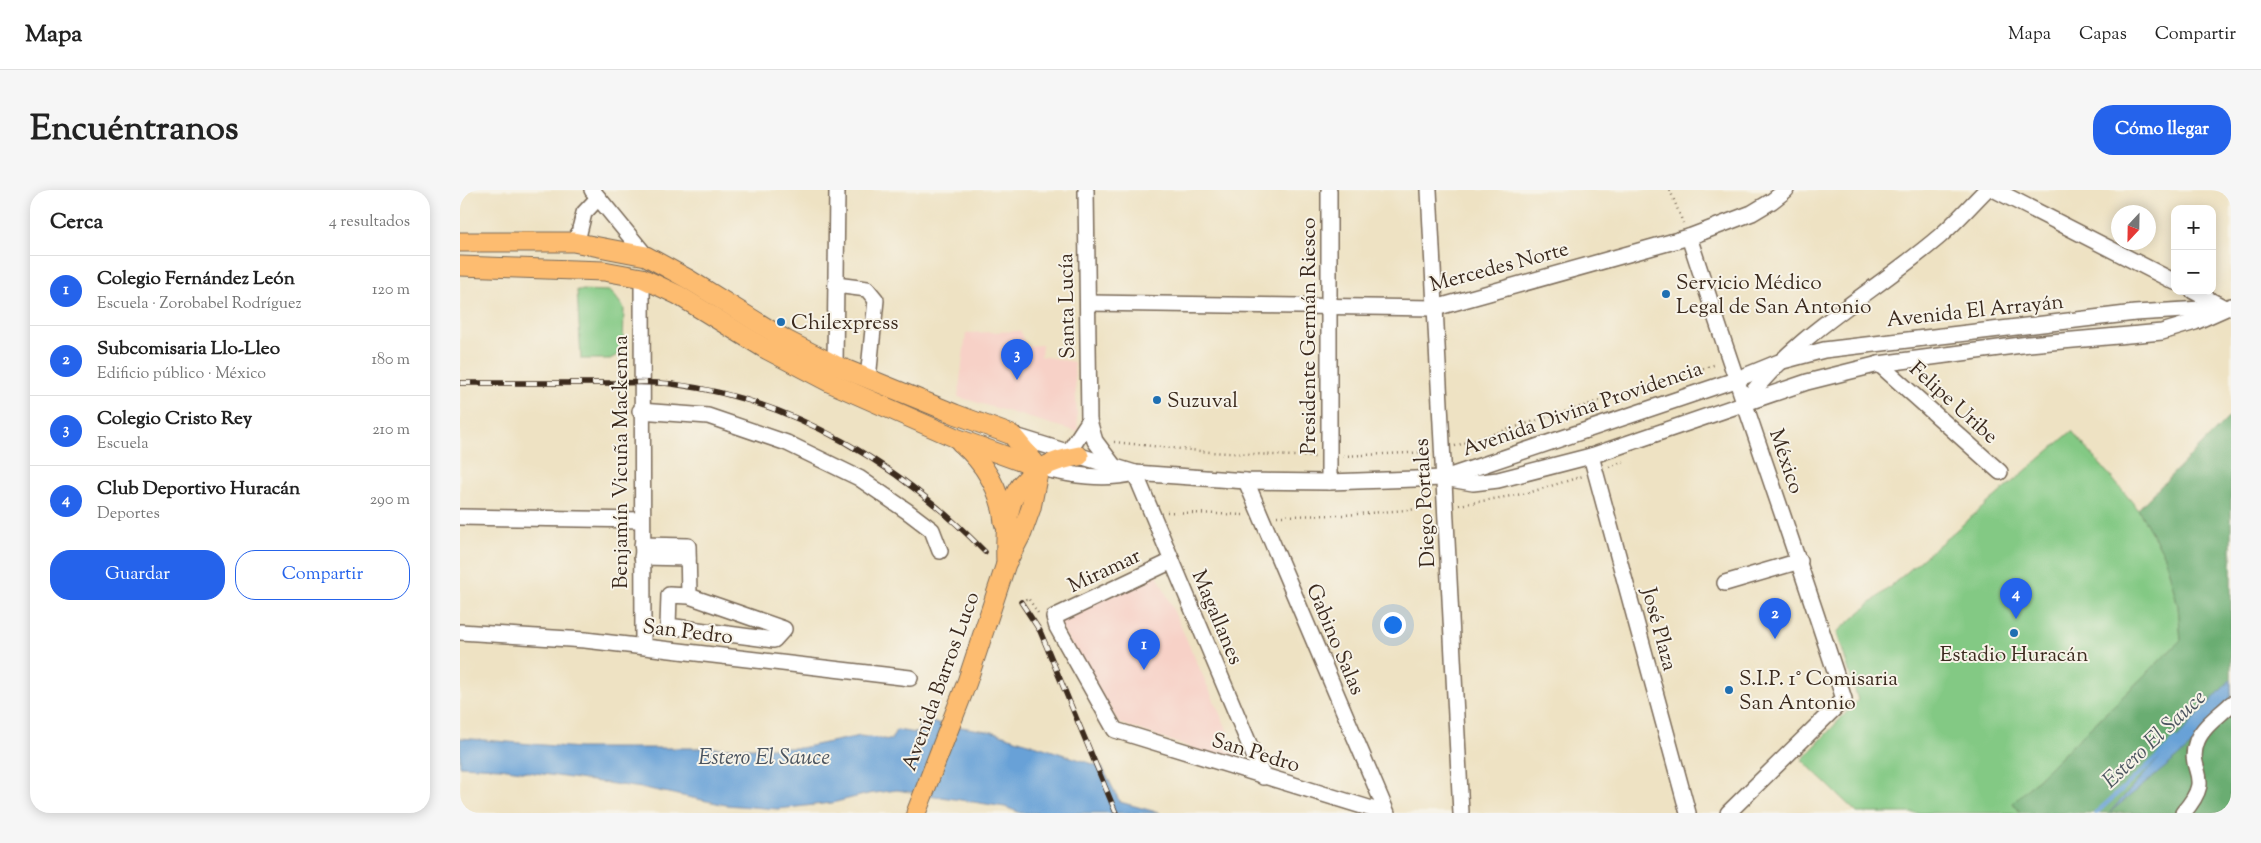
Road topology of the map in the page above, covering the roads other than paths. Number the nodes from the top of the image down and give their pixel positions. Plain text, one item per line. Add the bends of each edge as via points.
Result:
1 (837, 190) edge
2 (1086, 190) edge
3 (1329, 190) edge
4 (1428, 190) edge
5 (1786, 190) edge
6 (1986, 190) edge
7 (1995, 190) edge
8 (595, 194) edge
9 (1689, 237) junction
10 (460, 242) edge
11 (573, 242) junction
12 (646, 256) junction
13 (461, 267) edge
14 (501, 267) junction
15 (642, 278) junction
16 (2171, 280) edge
17 (836, 285) junction
18 (2202, 295) edge
19 (1088, 303) junction
20 (2228, 307) edge
21 (1331, 308) junction
22 (1435, 308) junction
23 (1779, 362) junction
24 (1879, 364) junction
25 (836, 365) junction
26 (868, 379) junction
27 (1735, 380) junction
28 (1744, 403) junction
29 (640, 411) junction
30 (1089, 421) junction
31 (1012, 435) junction
32 (956, 438) junction
33 (1074, 455) junction
34 (1591, 456) junction
35 (1112, 465) junction
36 (1039, 468) junction
37 (2000, 472) dead end
38 (1135, 473) junction
39 (1444, 478) junction
40 (1246, 481) junction
41 (1329, 482) junction
42 (460, 517) edge
43 (642, 520) junction
44 (1005, 533) junction
45 (642, 551) junction
46 (940, 551) dead end
47 (1800, 561) junction
48 (1172, 562) junction
49 (1006, 564) junction
50 (1725, 583) dead end
51 (689, 596) junction
52 (460, 632) edge
53 (642, 646) junction
54 (910, 678) dead end
55 (2231, 704) edge
56 (1115, 730) joint
57 (1263, 777) junction
58 (916, 813) edge
59 (1386, 813) edge
60 (1461, 813) edge
61 (1688, 813) edge
62 (1728, 813) edge
63 (2182, 813) edge

1 - 17 street
2 - 19 street, Santa Lucía
3 - 21 street, Presidente Germán Riesco
4 - 22 street, Diego Portales
5 - 9 street, Mercedes Norte via 1752,213
6 - 23 street via 1940,236
7 - 16 street
8 - 11 street, Avenida Divina Providencia
8 - 12 street, Avenida Divina Providencia
9 - 22 street, Mercedes Norte
9 - 27 street, México
10 - 11 main road
11 - 12 main road
11 - 14 main road via 553,253
12 - 25 main road, Avenida Divina Providencia via 786,340
13 - 14 main road, Avenida Divina Providencia
14 - 15 main road, Avenida Divina Providencia via 604,270
15 - 29 street, Benjamín Vicuña Mackenna
15 - 32 main road, Avenida Divina Providencia via 678,295 764,348 822,378
17 - 25 street
17 - 26 street via 867,289 876,300
18 - 20 street
19 - 21 street, Mercedes Norte
19 - 30 street, Santa Lucía
20 - 23 street, Avenida El Arrayán via 2135,313 1855,344
20 - 24 street, Avenida El Arrayán via 2195,322 2153,334 2030,344
21 - 22 street, Mercedes Norte
21 - 41 street, Presidente Germán Riesco
22 - 39 street, Diego Portales
23 - 27 street, Avenida El Arrayán
23 - 28 street
24 - 28 street, Avenida El Arrayán via 1807,382
24 - 37 street, Felipe Uribe
25 - 26 main road, Avenida Divina Providencia
26 - 31 main road, Avenida Divina Providencia
27 - 28 street, México
27 - 39 street, Avenida Divina Providencia
28 - 34 street, Avenida Divina Providencia
28 - 47 street, México
29 - 43 street, Benjamín Vicuña Mackenna
29 - 46 street via 708,416 787,444 859,478 907,511 932,530
30 - 33 street
30 - 35 street, Santa Lucía via 1101,451
31 - 33 street, Avenida Divina Providencia
31 - 36 main road
32 - 36 main road, Avenida Divina Providencia
32 - 44 main road via 991,478 1001,505
33 - 35 street, Avenida Divina Providencia
33 - 36 main road
34 - 39 street, Avenida Divina Providencia via 1498,480 1473,483
34 - 61 street, José Plaza
35 - 38 street, Avenida Divina Providencia
36 - 38 street, Avenida Divina Providencia via 1082,476 1116,477
36 - 44 main road, Avenida Barros Luco via 1019,486
36 - 49 main road, Avenida Barros Luco via 1031,508
38 - 40 street, Avenida Divina Providencia
38 - 48 street, Magallanes
39 - 41 street, Avenida Divina Providencia
39 - 60 street, Diego Portales
40 - 41 street, Avenida Divina Providencia
40 - 59 street, Gabino Salas
42 - 43 street
43 - 45 street, Benjamín Vicuña Mackenna
44 - 49 main road, Avenida Barros Luco
45 - 51 street via 688,558
45 - 53 street, Benjamín Vicuña Mackenna
47 - 50 street
47 - 62 street, México via 1844,699
48 - 56 street, Miramar via 1056,622
48 - 57 street, Magallanes
49 - 58 main road, Avenida Barros Luco via 967,682
51 - 51 street via 741,614 784,629 774,640 668,626 669,595
52 - 53 street, San Pedro
53 - 54 street, San Pedro
55 - 63 street via 2199,736 2194,755 2200,786 2196,798
56 - 57 street, San Pedro
57 - 59 street, San Pedro

